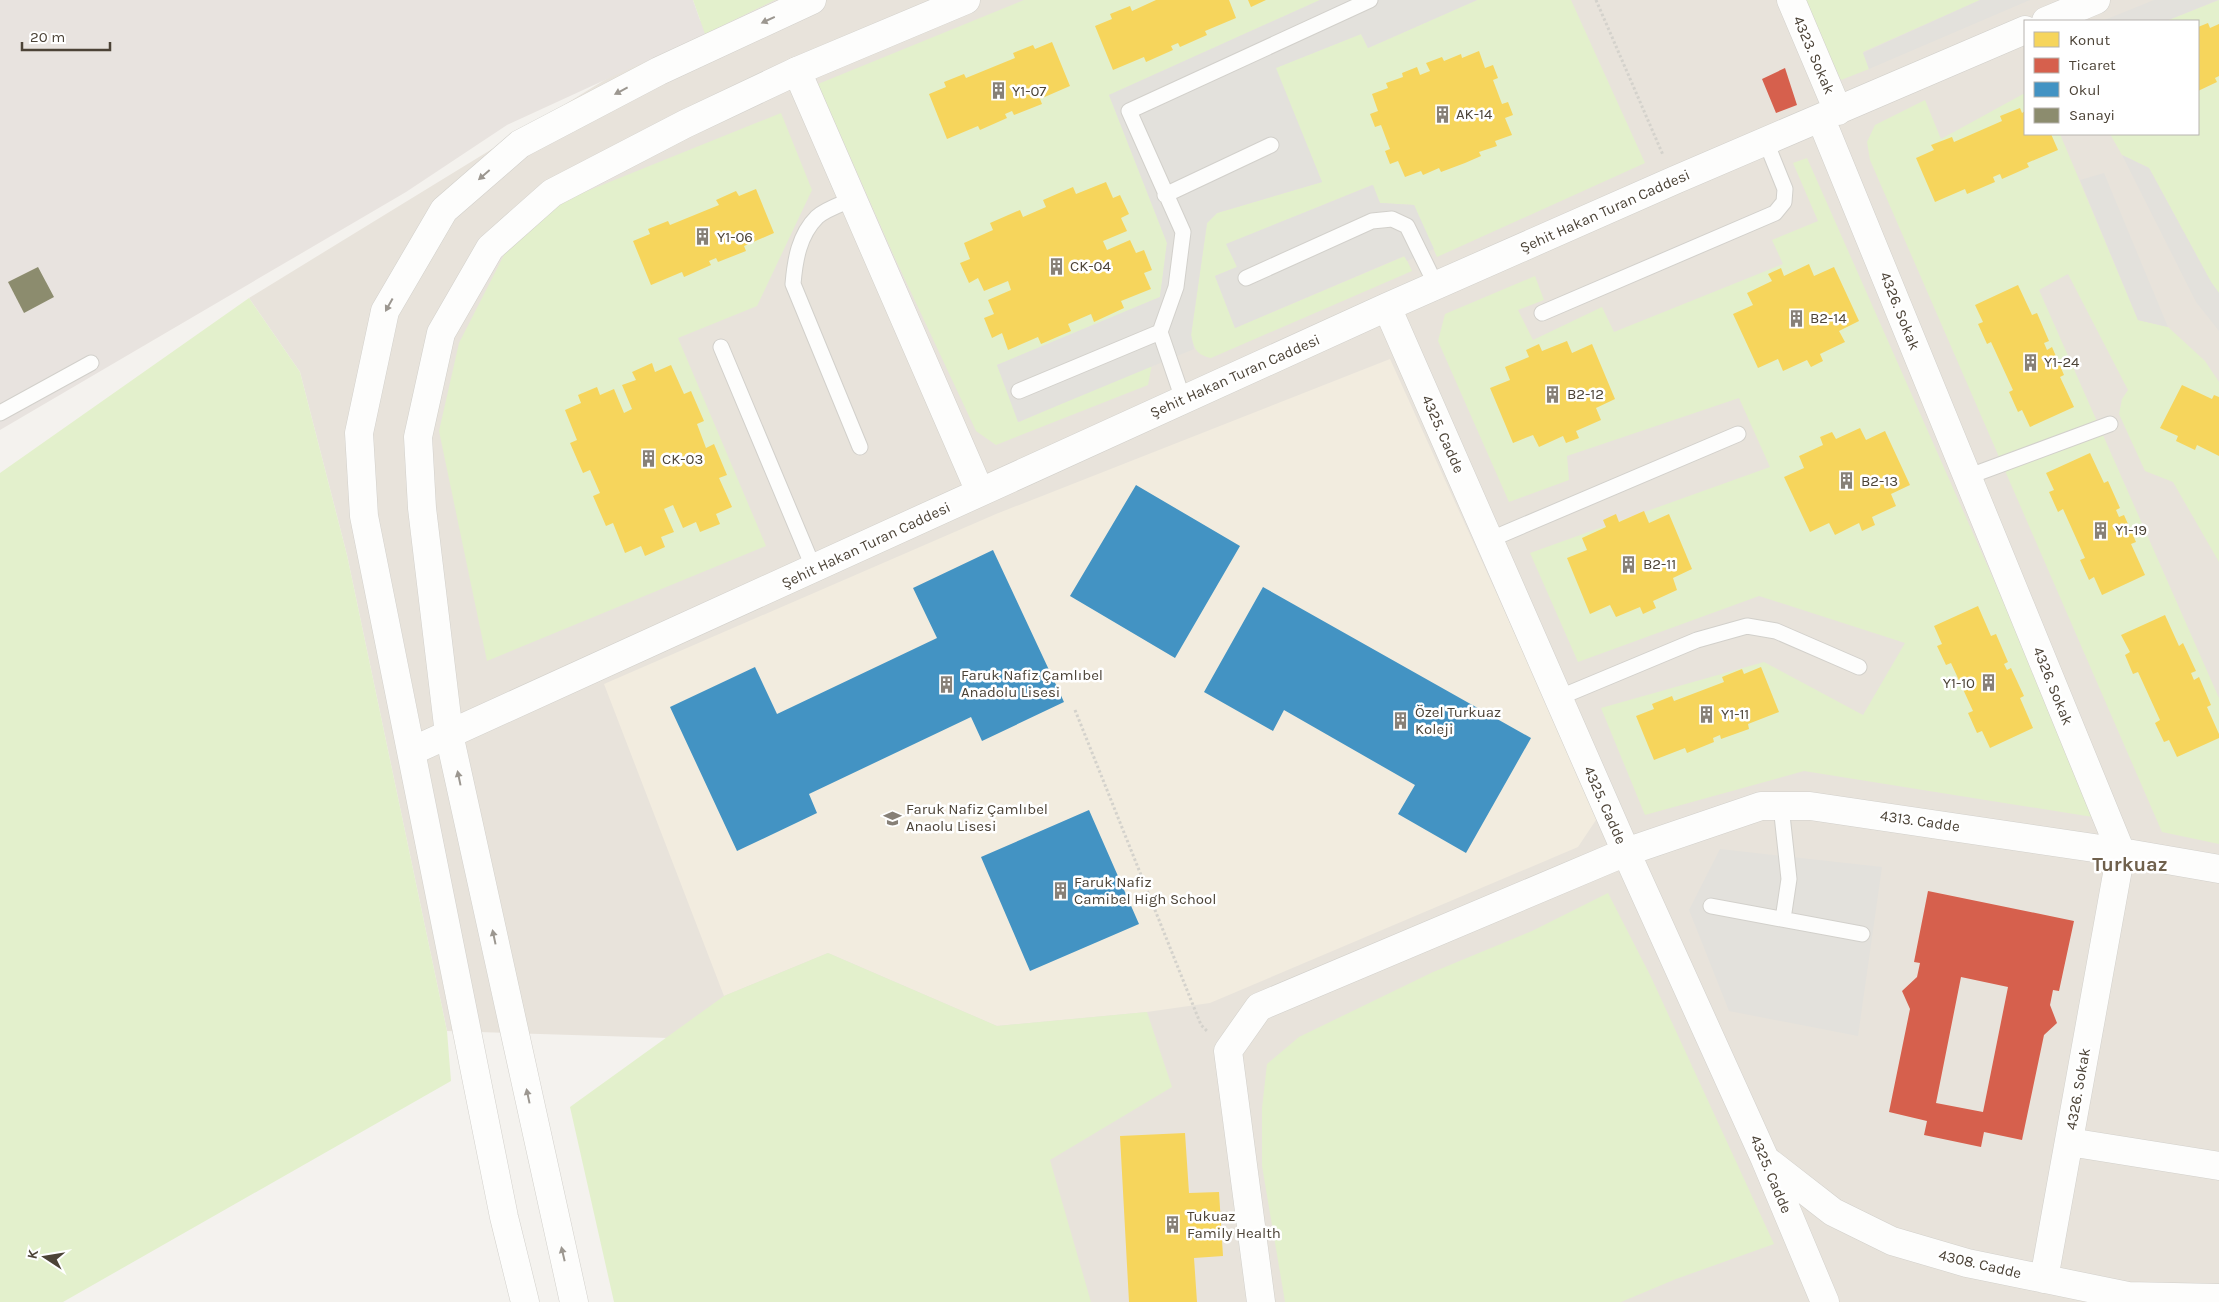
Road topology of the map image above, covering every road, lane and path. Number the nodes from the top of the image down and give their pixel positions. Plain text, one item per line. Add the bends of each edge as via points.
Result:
1 (812, 0) edge
2 (966, 0) edge
3 (1370, 0) edge
4 (1596, 0) edge
5 (1791, 0) edge
6 (2096, 0) edge
7 (2048, 20) edge
8 (2024, 30) edge
9 (797, 72) junction
10 (1830, 115) junction
11 (1766, 142) junction
12 (1271, 145) dead end
13 (1675, 180) junction
14 (1166, 195) junction
15 (853, 199) junction
16 (1246, 278) dead end
17 (1436, 285) junction
18 (1387, 307) junction
19 (1542, 313) dead end
20 (1160, 332) junction
21 (721, 347) dead end
22 (91, 363) dead end
23 (1019, 391) dead end
24 (1183, 400) junction
25 (0, 413) edge
26 (2110, 424) dead end
27 (1738, 434) dead end
28 (860, 447) dead end
29 (1967, 477) junction
30 (980, 492) junction
31 (1489, 540) junction
32 (814, 569) junction
33 (1859, 667) dead end
34 (1558, 698) junction
35 (1075, 710) dead end
36 (449, 734) junction
37 (412, 752) junction
38 (1781, 806) junction
39 (1626, 852) junction
40 (2120, 852) junction
41 (2219, 869) edge
42 (1711, 906) dead end
43 (1783, 919) junction
44 (1862, 934) dead end
45 (1228, 1051) junction
46 (2069, 1142) junction
47 (1765, 1159) junction
48 (2219, 1166) edge
49 (2044, 1279) junction
50 (2219, 1298) edge
51 (2122, 1299) edge
52 (526, 1302) edge
53 (574, 1302) edge
54 (1261, 1302) edge
55 (1825, 1302) edge

1 -> 37 street via 659,71 520,144 444,210 385,312 358,433 364,516
2 - 9 street
3 - 14 lane via 1129,111
4 - 13 path
5 - 10 street, 4323. Sokak
6 - 7 street
8 - 10 street, Şehit Hakan Turan Caddesi
9 - 15 street
9 - 36 street via 685,124 552,193 490,248 441,333 418,437 422,508
10 - 11 street, Şehit Hakan Turan Caddesi
10 - 29 street, 4326. Sokak
11 - 13 street, Şehit Hakan Turan Caddesi
11 - 19 lane via 1786,189 1784,202 1775,213
12 - 14 lane
13 - 17 street, Şehit Hakan Turan Caddesi
14 - 20 lane via 1183,232 1176,287
15 - 28 lane via 818,217 809,229 795,257 793,284
15 - 30 street
16 - 17 lane via 1372,221 1392,219 1407,226
17 - 18 street, Şehit Hakan Turan Caddesi
18 - 24 street, Şehit Hakan Turan Caddesi
18 - 31 street, 4325. Cadde
20 - 23 lane
20 - 24 lane
21 - 32 lane
22 - 25 lane
24 - 30 street, Şehit Hakan Turan Caddesi
26 - 29 lane
27 - 31 lane
29 - 40 street, 4326. Sokak
30 - 32 street, Şehit Hakan Turan Caddesi
31 - 34 street, 4325. Cadde
32 - 36 street, Şehit Hakan Turan Caddesi
33 - 34 lane via 1776,631 1747,626 1697,640
34 - 39 street, 4325. Cadde
35 - 45 path via 1200,1025
36 - 37 street, Şehit Hakan Turan Caddesi
53 -> 36 street
37 - 52 street via 504,1217
38 - 39 street, 4313. Cadde via 1761,806
38 - 40 street, 4313. Cadde via 1810,806
38 - 43 lane via 1789,879
39 - 45 street, 4313. Cadde via 1259,1007
39 - 47 street, 4325. Cadde
40 - 41 street, 4313. Cadde
40 - 46 street, 4326. Sokak
42 - 43 lane
43 - 44 lane
45 - 54 street
46 - 48 street
46 - 49 street, 4326. Sokak
47 - 49 street, 4308. Cadde via 1833,1212 1892,1241 1967,1263
47 - 55 street, 4325. Cadde
49 - 51 street, 4308. Cadde
50 - 51 street, 4308. Cadde

